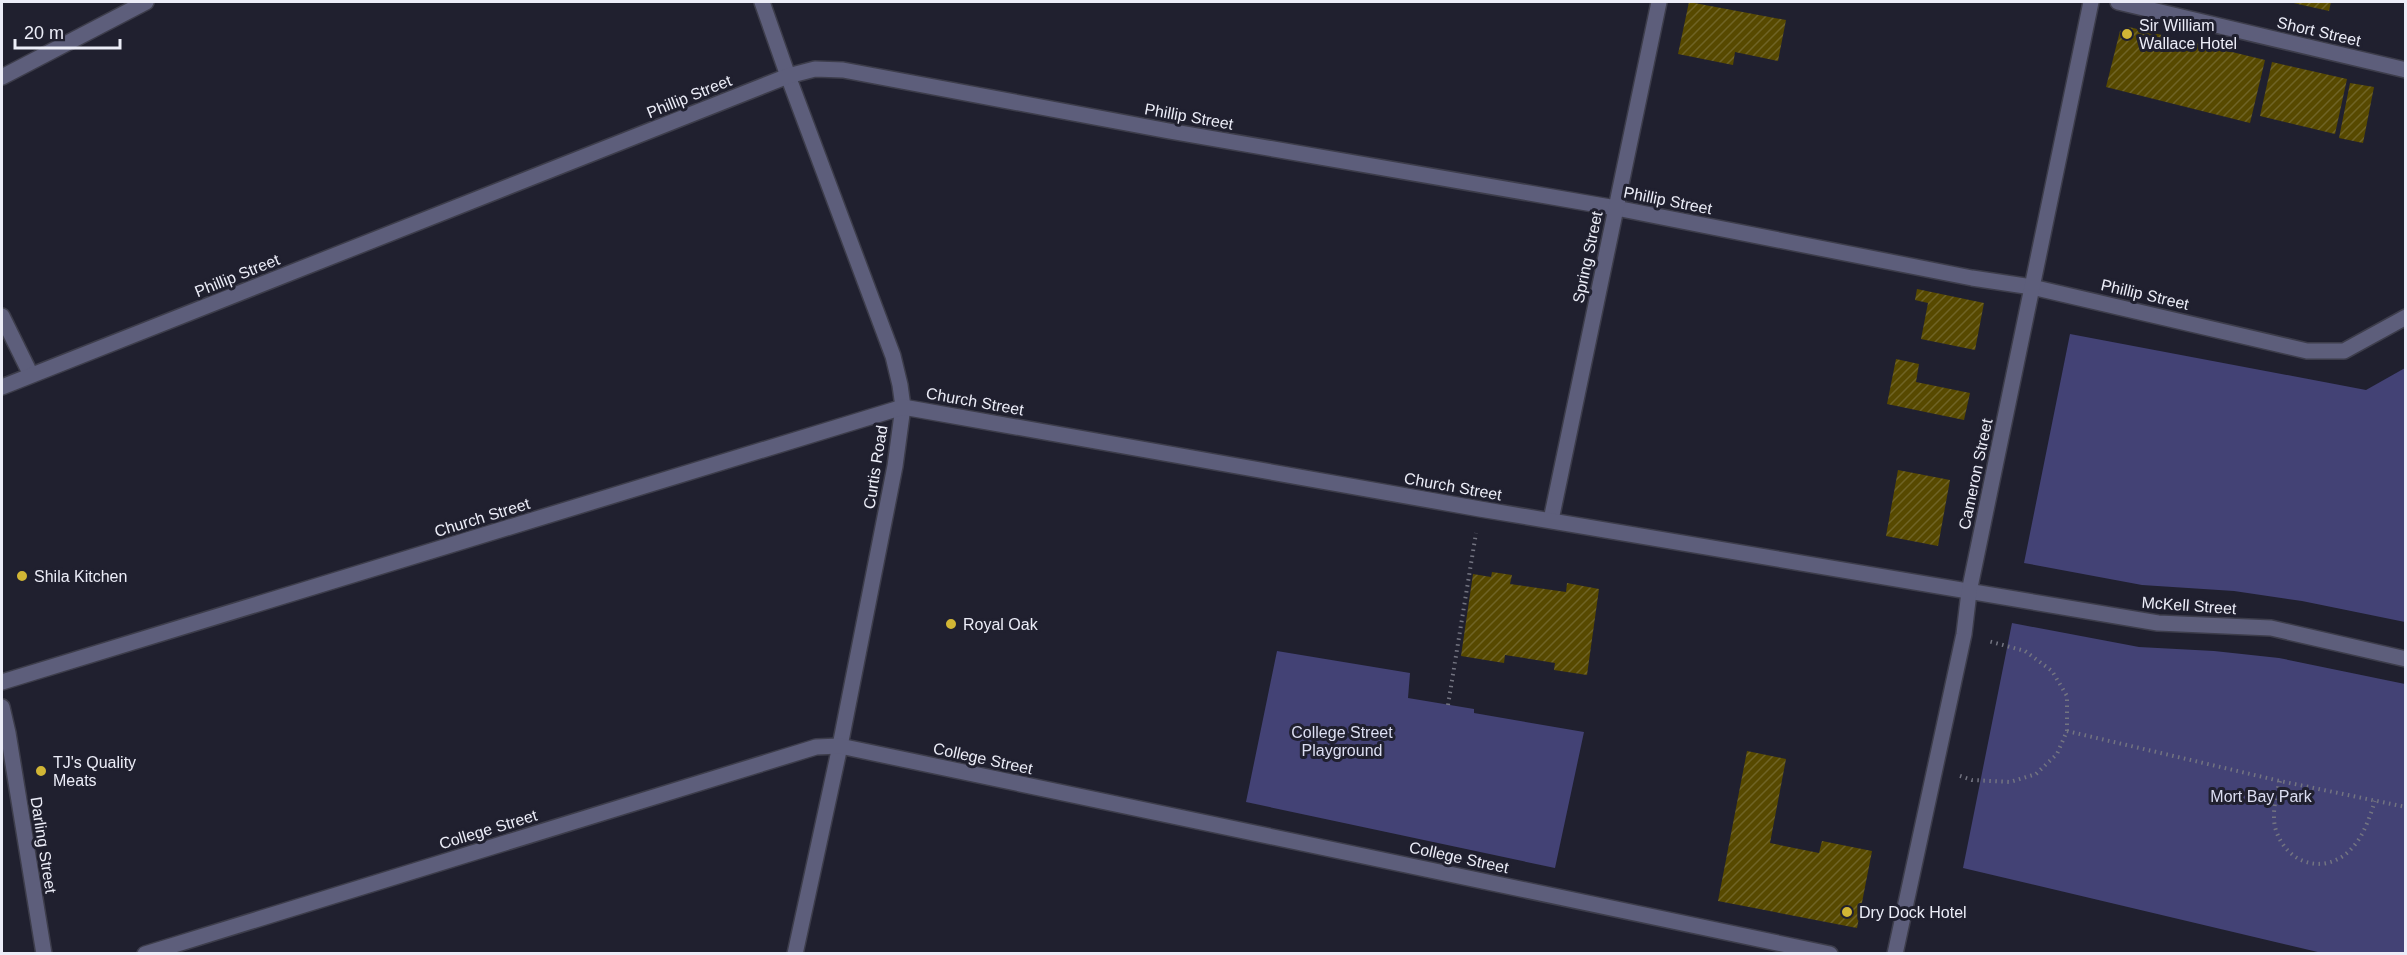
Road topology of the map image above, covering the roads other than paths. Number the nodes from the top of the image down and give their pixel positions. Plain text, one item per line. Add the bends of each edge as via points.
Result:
1 (146, 2) edge
2 (762, 2) edge
3 (1659, 2) edge
4 (2091, 2) edge
5 (2118, 2) edge
6 (2406, 70) edge
7 (788, 76) junction
8 (2, 77) edge
9 (1616, 208) junction
10 (2032, 287) junction
11 (2, 316) edge
12 (2406, 317) edge
13 (31, 375) junction
14 (2, 387) edge
15 (903, 407) junction
16 (1551, 520) junction
17 (1969, 592) junction
18 (2406, 659) edge
19 (2, 682) edge
20 (2, 707) edge
21 (840, 746) junction
22 (44, 954) edge
23 (145, 954) edge
24 (795, 954) edge
25 (1830, 954) edge
26 (1895, 954) edge

1 - 8 street
2 - 7 street, Curtis Road
3 - 9 street, Spring Street
4 - 10 street, Cameron Street
5 - 6 street, Short Street
7 - 9 street, Phillip Street via 814,69 843,70
7 - 13 street, Phillip Street
7 - 15 street, Curtis Road via 893,356
9 - 10 street, Phillip Street
9 - 16 street, Spring Street
10 - 12 street, Phillip Street via 2307,351 2344,351
10 - 17 street, Cameron Street
11 - 13 street
13 - 14 street, Phillip Street
15 - 16 street, Church Street
15 - 19 street, Church Street
15 - 21 street, Curtis Road
16 - 17 street, Church Street
17 - 18 street, McKell Street via 2158,623 2271,628
17 - 26 street, Cameron Street via 1964,634
20 - 22 street, Darling Street
21 - 23 street, College Street via 816,747
21 - 24 street, Curtis Road
21 - 25 street, College Street

